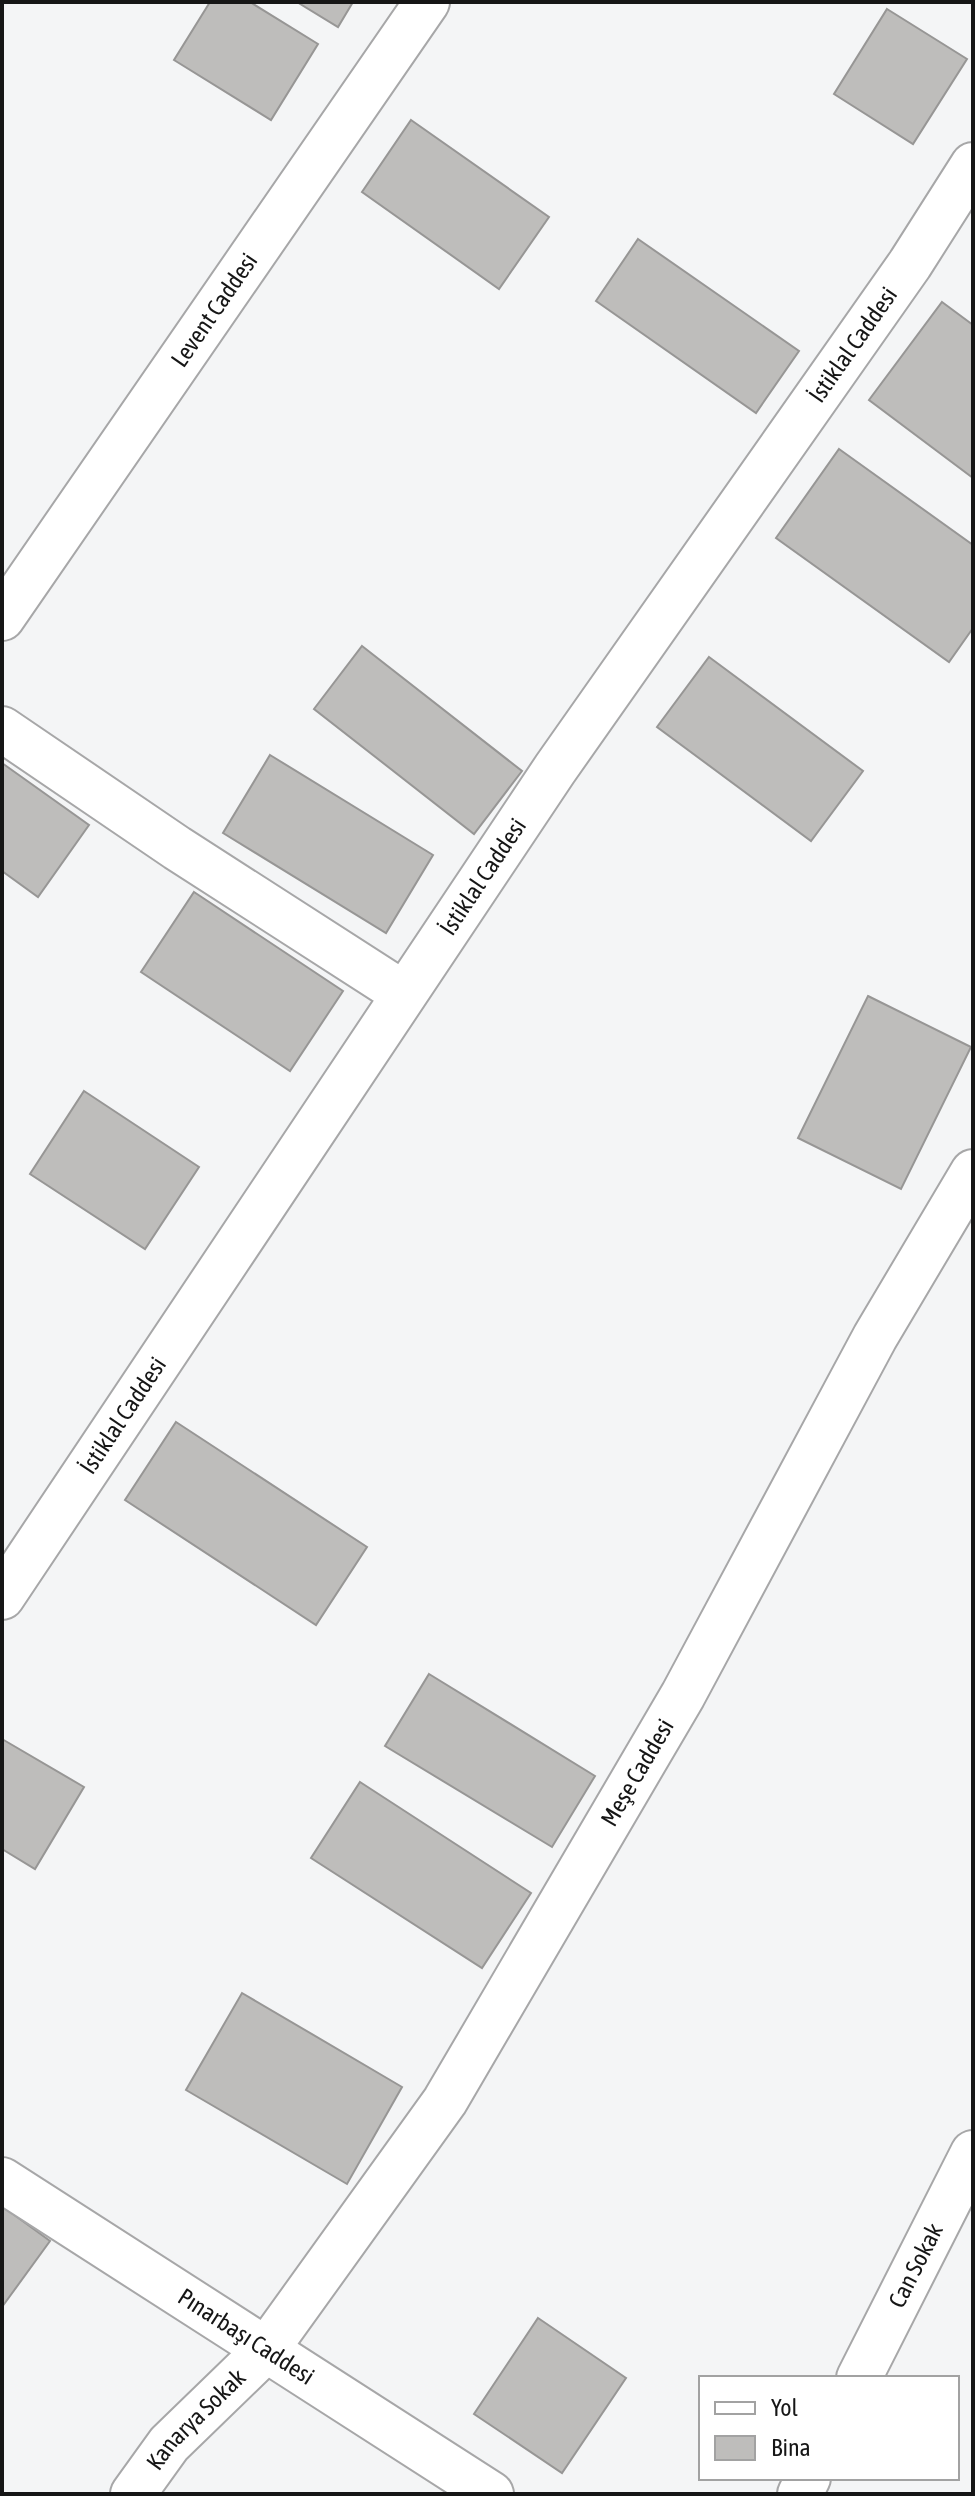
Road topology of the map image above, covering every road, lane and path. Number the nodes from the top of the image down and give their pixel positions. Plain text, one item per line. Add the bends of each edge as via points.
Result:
1 (427, 2) edge
2 (973, 165) edge
3 (2, 618) edge
4 (2, 729) edge
5 (404, 994) junction
6 (973, 1172) edge
7 (2, 1597) edge
8 (973, 2153) edge
9 (2, 2180) edge
10 (266, 2350) junction
11 (860, 2376) edge
12 (133, 2494) edge
13 (491, 2494) edge

1 - 3 street, Levent Caddesi
2 - 5 street, İstiklal Caddesi via 910,264 555,769
4 - 5 street
5 - 7 street, İstiklal Caddesi
6 - 10 street, Meşe Caddesi via 875,1337 683,1695 445,2101
8 - 11 street, Can Sokak
9 - 10 street, Pınarbaşı Caddesi
10 - 12 street, Kanarya Sokak via 169,2444
10 - 13 street, Pınarbaşı Caddesi

